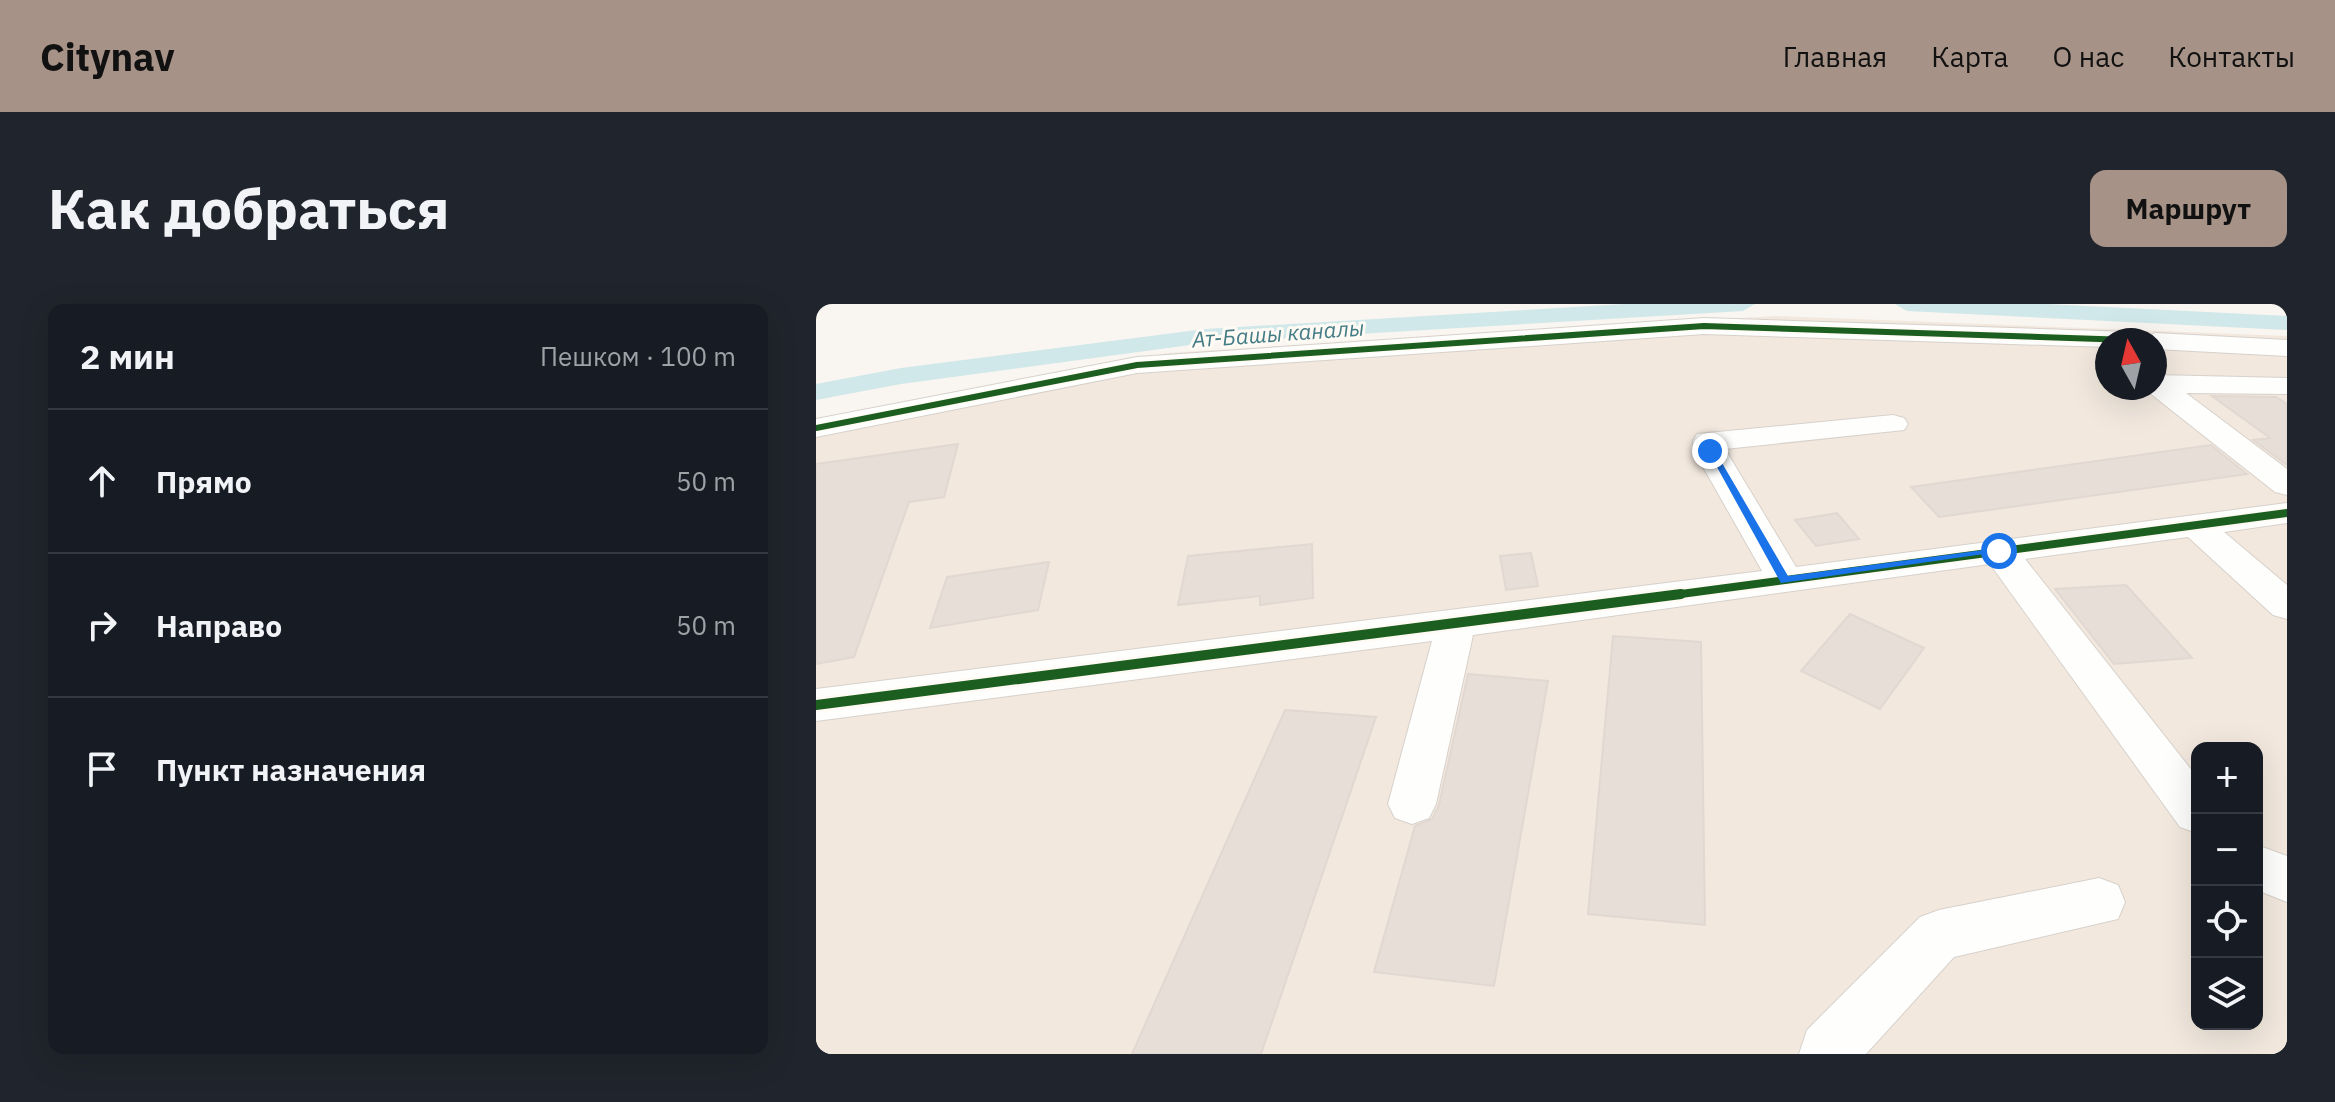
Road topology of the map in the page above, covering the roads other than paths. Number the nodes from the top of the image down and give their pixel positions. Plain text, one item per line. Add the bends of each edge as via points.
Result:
1 (2167, 342) edge
2 (2095, 343) edge
3 (2287, 348) edge
4 (2167, 384) edge
5 (2287, 386) edge
6 (2167, 392) edge
7 (1893, 424) dead end
8 (816, 428) edge
9 (2287, 485) edge
10 (2287, 513) edge
11 (2195, 525) junction
12 (1999, 551) junction
13 (1785, 580) junction
14 (2287, 606) edge
15 (1456, 624) junction
16 (816, 705) edge
17 (1412, 804) dead end
18 (2191, 805) edge
19 (2263, 869) edge
20 (2287, 879) edge
21 (2099, 902) dead end
22 (1821, 1053) edge

1 - 3 street
2 - 8 street via 1704,326 1137,365
4 - 5 street
6 - 9 street
7 - 13 street via 1708,441
10 - 11 street
11 - 12 street
11 - 14 street
12 - 13 street
12 - 18 street
13 - 15 street
15 - 16 street
15 - 17 street
19 - 20 street
21 - 22 street via 1939,935

